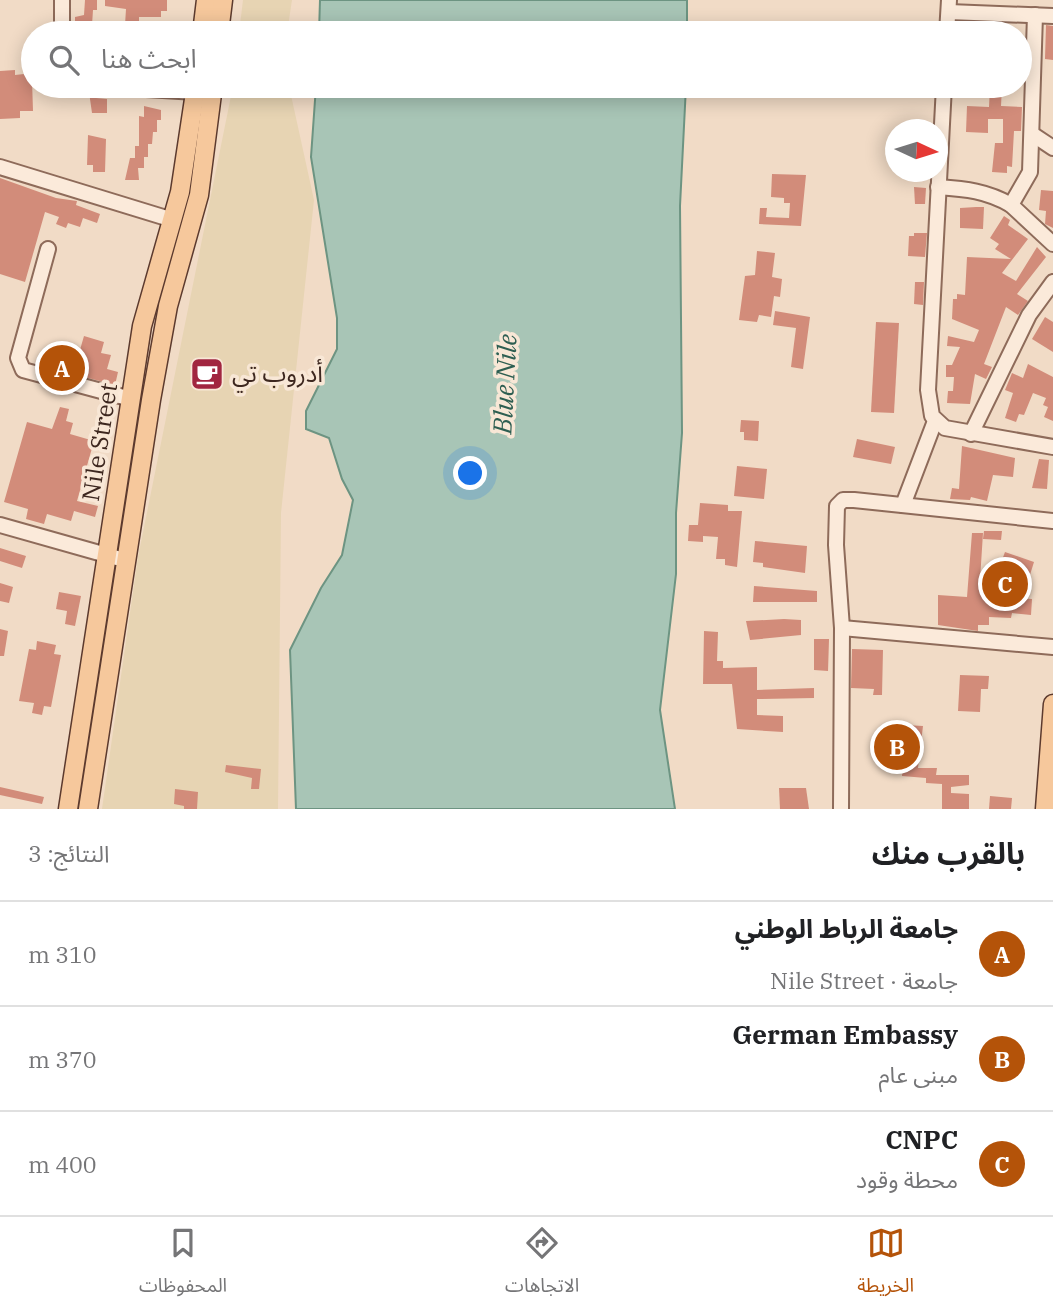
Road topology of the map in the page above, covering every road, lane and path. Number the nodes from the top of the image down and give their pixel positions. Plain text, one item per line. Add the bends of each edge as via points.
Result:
1 (62, 0) edge
2 (206, 0) edge
3 (223, 0) edge
4 (949, 6) edge
5 (1035, 15) junction
6 (1053, 16) edge
7 (62, 21) edge
8 (203, 21) edge
9 (220, 21) edge
10 (194, 98) edge
11 (212, 98) edge
12 (943, 98) edge
13 (1032, 134) junction
14 (1053, 148) edge
15 (0, 167) edge
16 (938, 187) junction
17 (1011, 205) junction
18 (173, 220) junction
19 (1053, 244) edge
20 (48, 249) dead end
21 (1053, 282) edge
22 (131, 399) junction
23 (935, 421) junction
24 (971, 434) junction
25 (1053, 447) edge
26 (903, 505) junction
27 (1053, 521) edge
28 (0, 525) edge
29 (106, 555) junction
30 (125, 561) junction
31 (842, 628) junction
32 (1053, 647) edge
33 (1053, 704) edge
34 (68, 809) edge
35 (88, 809) edge
36 (841, 809) edge
37 (1045, 809) edge

1 - 7 street
2 - 8 main road
3 - 9 main road
4 - 5 street
5 - 6 street
5 - 13 street
10 - 18 main road, Nile Street
11 - 30 main road, Nile Street via 199,195 168,306
12 - 16 street
13 - 14 street
13 - 17 street via 1030,172
15 - 18 street
16 - 17 street via 992,194
16 - 23 street via 928,390
17 - 19 street
18 - 22 main road, Nile Street via 142,326
20 - 22 street via 18,358 20,366
21 - 24 street via 1029,315
22 - 29 main road, Nile Street
23 - 24 street
23 - 26 street
24 - 25 street
26 - 27 street
26 - 31 street via 843,500 838,506
28 - 29 street
29 - 30 street
29 - 34 main road, Nile Street
30 - 35 main road, Nile Street
31 - 32 street
31 - 36 street
33 - 37 main road

